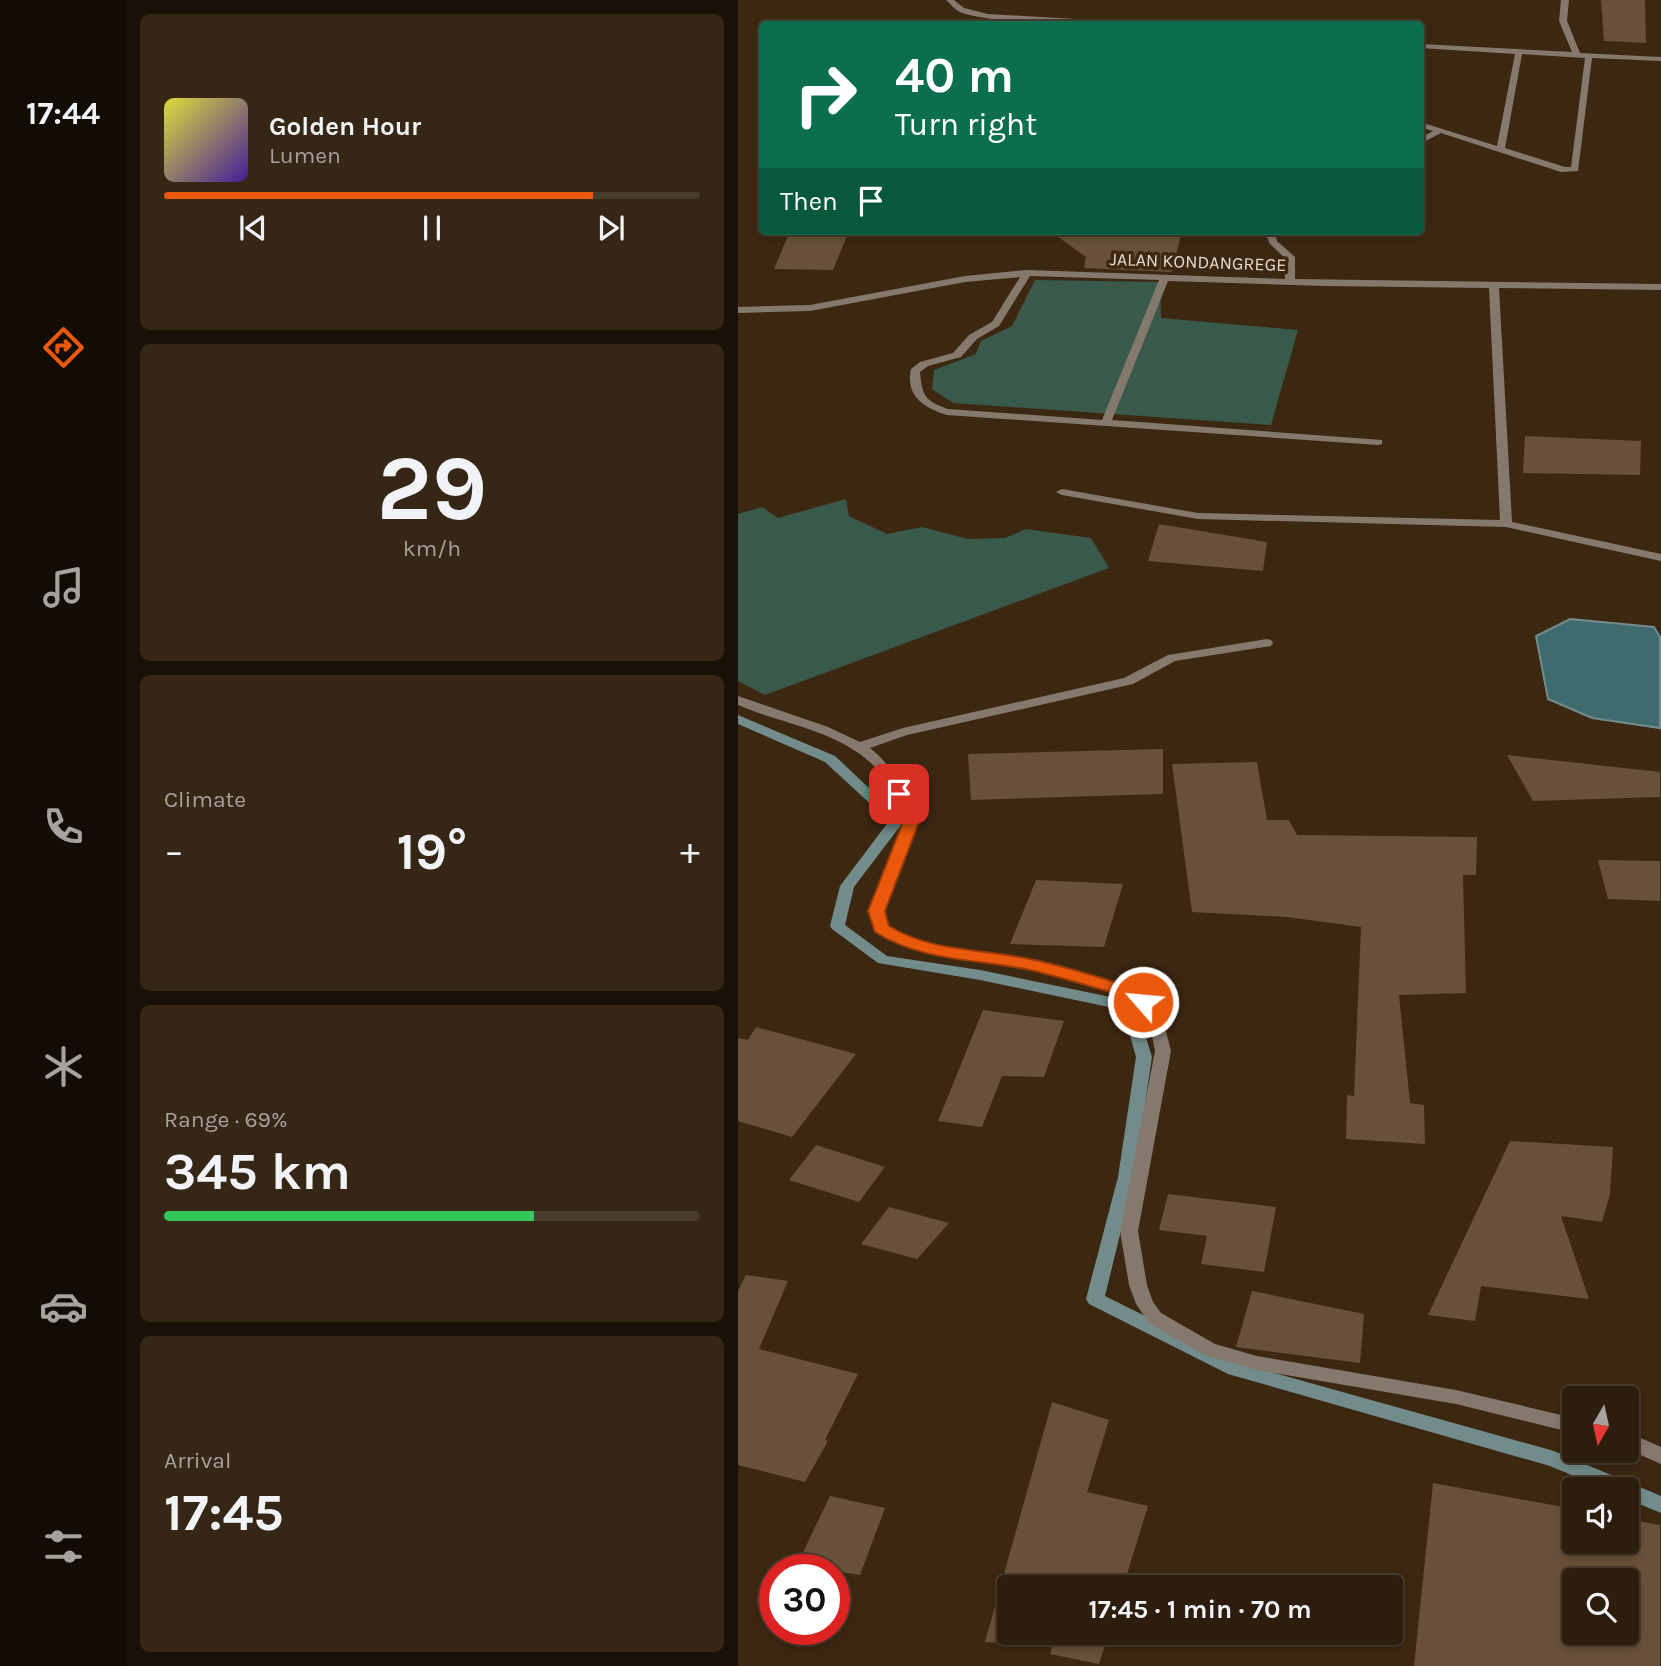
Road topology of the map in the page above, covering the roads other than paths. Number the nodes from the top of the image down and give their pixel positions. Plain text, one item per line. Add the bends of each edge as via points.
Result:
1 (950, 0) edge
2 (1565, 0) edge
3 (1076, 21) edge
4 (1424, 46) edge
5 (1519, 51) junction
6 (1577, 55) junction
7 (1589, 55) junction
8 (1660, 59) edge
9 (1424, 125) edge
10 (1439, 131) junction
11 (1424, 140) edge
12 (1501, 149) junction
13 (1270, 235) edge
14 (1027, 273) junction
15 (1165, 276) junction
16 (1290, 281) junction
17 (1494, 283) junction
18 (1660, 287) edge
19 (738, 310) edge
20 (1106, 422) junction
21 (1378, 442) dead end
22 (1062, 492) dead end
23 (1506, 524) junction
24 (1660, 558) edge
25 (1267, 643) dead end
26 (738, 700) edge
27 (859, 747) junction
28 (1562, 1423) edge
29 (1639, 1446) edge
30 (1660, 1456) edge

1 - 3 street via 961,10 988,16
2 - 6 street via 1563,21
4 - 5 street
5 - 6 street
5 - 12 street
6 - 7 street
7 - 8 street
7 - 12 street via 1575,169 1564,170
9 - 10 street
10 - 11 street
10 - 12 street
13 - 16 street via 1290,257
14 - 15 street, JALAN KONDANGREGE
14 - 19 street, JALAN KONDANGREGE via 965,279 810,308
14 - 20 street via 996,324 973,337 957,355 915,371 916,394 926,405 947,412
15 - 16 street, JALAN KONDANGREGE
15 - 20 street
16 - 17 street, JALAN KONDANGREGE
17 - 18 street, JALAN KONDANGREGE
17 - 23 street
20 - 21 street
22 - 23 street via 1198,516
23 - 24 street
25 - 27 street via 1172,658 1128,681 903,732
26 - 27 street
27 - 28 street via 893,781 911,822 877,911 881,929 901,941 935,951 1026,964 1130,992 1157,1020 1163,1051 1129,1231 1138,1286 1155,1318 1210,1350 1257,1363 1456,1397
29 - 30 street

